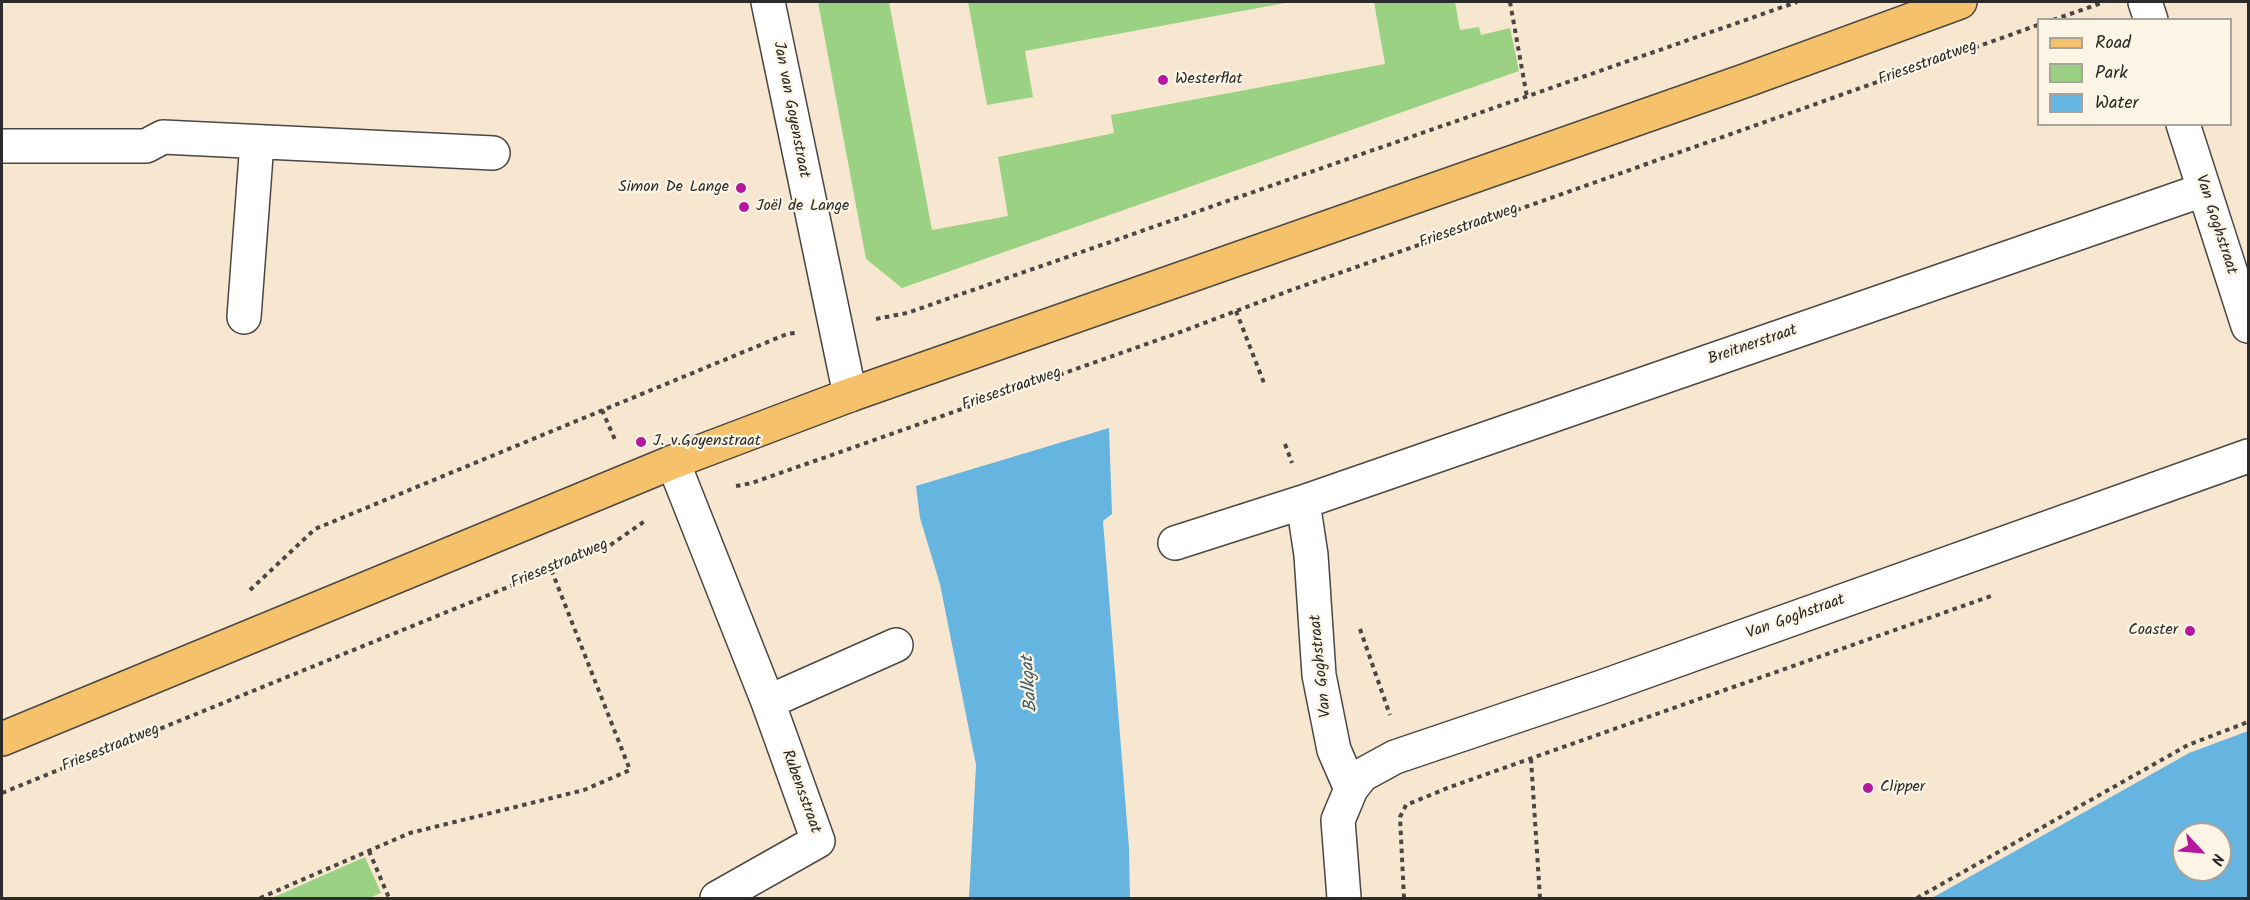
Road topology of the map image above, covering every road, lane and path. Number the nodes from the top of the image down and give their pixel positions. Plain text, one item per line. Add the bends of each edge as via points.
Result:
1 (768, 2) edge
2 (1510, 2) edge
3 (1797, 2) edge
4 (1960, 2) edge
5 (2104, 2) edge
6 (2145, 2) edge
7 (2059, 18) edge
8 (2150, 18) edge
9 (2037, 25) edge
10 (1527, 97) junction
11 (2184, 126) edge
12 (257, 142) junction
13 (2, 146) edge
14 (493, 153) dead end
15 (2203, 190) junction
16 (1236, 310) junction
17 (244, 317) dead end
18 (2248, 326) edge
19 (835, 327) junction
20 (1264, 383) dead end
21 (850, 395) junction
22 (2248, 456) edge
23 (673, 462) junction
24 (690, 500) junction
25 (1304, 502) junction
26 (1175, 543) dead end
27 (551, 569) junction
28 (2003, 591) dead end
29 (242, 597) dead end
30 (1357, 619) dead end
31 (896, 645) dead end
32 (768, 702) junction
33 (1392, 718) dead end
34 (2248, 722) edge
35 (2, 739) edge
36 (1531, 759) junction
37 (1352, 789) junction
38 (2, 793) edge
39 (369, 851) junction
40 (260, 898) edge
41 (389, 898) edge
42 (717, 898) edge
43 (1344, 898) edge
44 (1404, 898) edge
45 (1540, 898) edge
46 (1917, 898) edge

1 - 19 street, Jan van Goyenstraat
2 - 10 path
3 - 10 path
4 - 21 main road
5 - 7 path
6 - 8 street
9 - 16 path, Friesestraatweg
10 - 19 path via 907,313
11 - 15 street, Van Goghstraat
12 - 13 street via 163,137 146,146
12 - 14 street
12 - 17 street
15 - 18 street, Van Goghstraat
15 - 25 street, Breitnerstraat
16 - 20 path
16 - 24 path, Friesestraatweg via 752,483
19 - 21 street, Jan van Goyenstraat
19 - 29 path via 787,334 315,529
21 - 23 main road
22 - 37 street, Van Goghstraat via 1395,757 1362,775
23 - 24 street, Rubensstraat
23 - 35 main road
24 - 27 path, Friesestraatweg via 654,516 609,546
24 - 32 street, Rubensstraat
25 - 26 street, Breitnerstraat
25 - 37 street, Van Goghstraat via 1319,675 1334,750
27 - 38 path, Friesestraatweg
27 - 39 path via 630,770 585,790 410,833
28 - 36 path
30 - 33 path
31 - 32 street
32 - 42 street, Rubensstraat via 818,841
34 - 46 path via 2188,744
36 - 44 path via 1406,805 1400,817
36 - 45 path
37 - 43 street, Van Goghstraat via 1338,820
39 - 40 path
39 - 41 path

